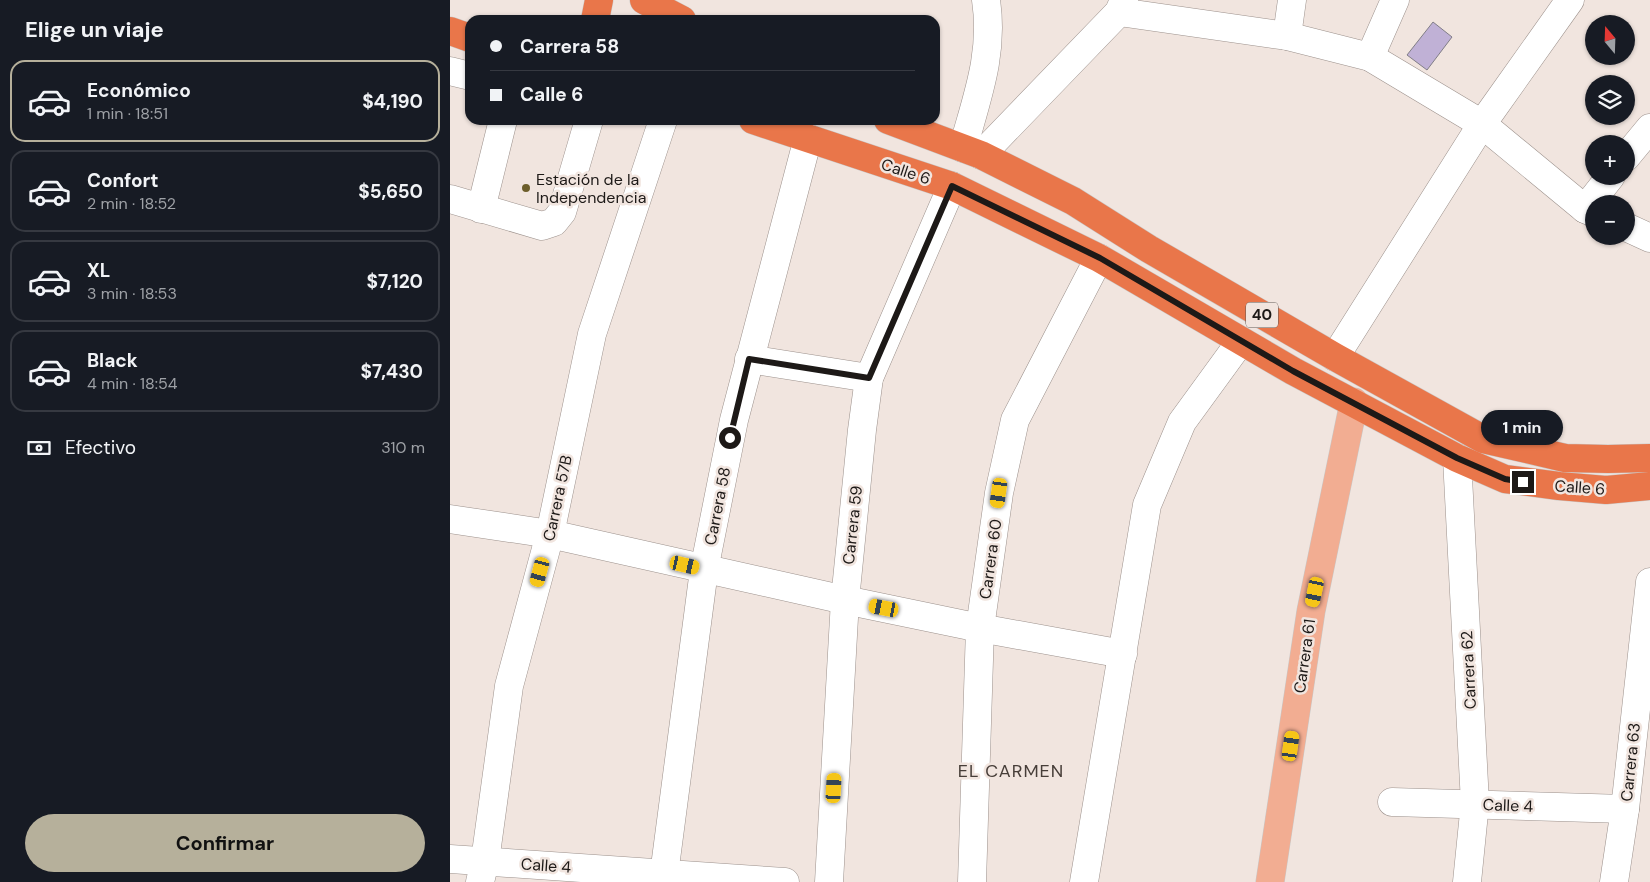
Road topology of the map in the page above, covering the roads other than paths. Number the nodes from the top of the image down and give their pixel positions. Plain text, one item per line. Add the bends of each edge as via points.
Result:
1 (599, 0) edge
2 (644, 0) edge
3 (986, 0) edge
4 (1292, 0) edge
5 (1395, 0) edge
6 (1570, 0) edge
7 (1122, 6) edge
8 (596, 15) edge
9 (672, 15) edge
10 (450, 31) edge
11 (465, 36) edge
12 (1287, 36) junction
13 (1370, 57) junction
14 (450, 71) edge
15 (465, 75) edge
16 (1482, 124) junction
17 (502, 125) edge
18 (588, 125) edge
19 (660, 125) edge
20 (769, 125) edge
21 (901, 125) edge
22 (1650, 128) edge
23 (808, 138) junction
24 (1635, 146) edge
25 (972, 152) junction
26 (952, 186) junction
27 (450, 199) edge
28 (481, 208) junction
29 (1585, 208) edge
30 (1635, 232) edge
31 (1650, 238) edge
32 (1100, 258) junction
33 (1241, 341) junction
34 (1335, 357) junction
35 (749, 359) junction
36 (869, 378) junction
37 (1354, 402) junction
38 (1457, 458) junction
39 (1650, 458) edge
40 (1650, 486) edge
41 (450, 519) edge
42 (550, 534) junction
43 (704, 570) junction
44 (1650, 582) edge
45 (845, 600) junction
46 (980, 628) junction
47 (1122, 654) junction
48 (1392, 802) dead end
49 (1475, 803) junction
50 (1625, 810) junction
51 (450, 858) edge
52 (483, 872) edge
53 (664, 878) edge
54 (785, 882) edge
55 (829, 882) edge
56 (972, 882) edge
57 (1084, 882) edge
58 (1270, 882) edge
59 (1467, 882) edge
60 (1614, 882) edge

1 - 8 highway
2 - 9 highway
3 - 25 street via 989,21 986,63
4 - 12 street
5 - 13 street
6 - 16 street
7 - 12 street
7 - 25 street
10 - 11 highway
12 - 13 street
13 - 16 street
14 - 15 street
16 - 29 street
16 - 34 street
17 - 28 street
18 - 28 street via 562,212 554,222 542,226
19 - 42 street, Carrera 57B via 592,334
20 - 23 highway, Calle 6 / 40
21 - 25 highway, Calle 6 / 40
22 - 24 street
23 - 26 highway, Calle 6 / 40
23 - 35 street, Carrera 58
25 - 34 highway, Calle 6 / 40 via 1073,201 1149,250
26 - 32 highway, Calle 6 / 40
26 - 36 street, Carrera 59
27 - 28 street
30 - 31 street
32 - 33 highway, Calle 6 / 40
32 - 46 street, Carrera 60 via 1015,420 999,493
33 - 37 highway, Calle 6 / 40
33 - 47 street via 1182,422 1147,506
34 - 39 highway, Calle 6 / 40 via 1483,439 1565,458
35 - 36 street
35 - 43 street, Carrera 58
36 - 45 street, Carrera 59
37 - 38 highway, Calle 6 / 40
37 - 58 main road, Carrera 61 via 1311,610
38 - 40 highway, Calle 6 / 40 via 1505,479 1606,490
38 - 49 street, Carrera 62
41 - 42 street
42 - 43 street
42 - 52 street, Carrera 57B via 509,686
43 - 45 street
43 - 53 street, Carrera 58
44 - 50 street, Carrera 63
45 - 46 street
45 - 55 street, Carrera 59
46 - 47 street
46 - 56 street, Carrera 60
47 - 57 street
48 - 49 street, Calle 4
49 - 50 street, Calle 4
49 - 59 street, Carrera 62
50 - 60 street, Carrera 63
51 - 52 street, Calle 4
52 - 53 street, Calle 4
53 - 54 street, Calle 4

